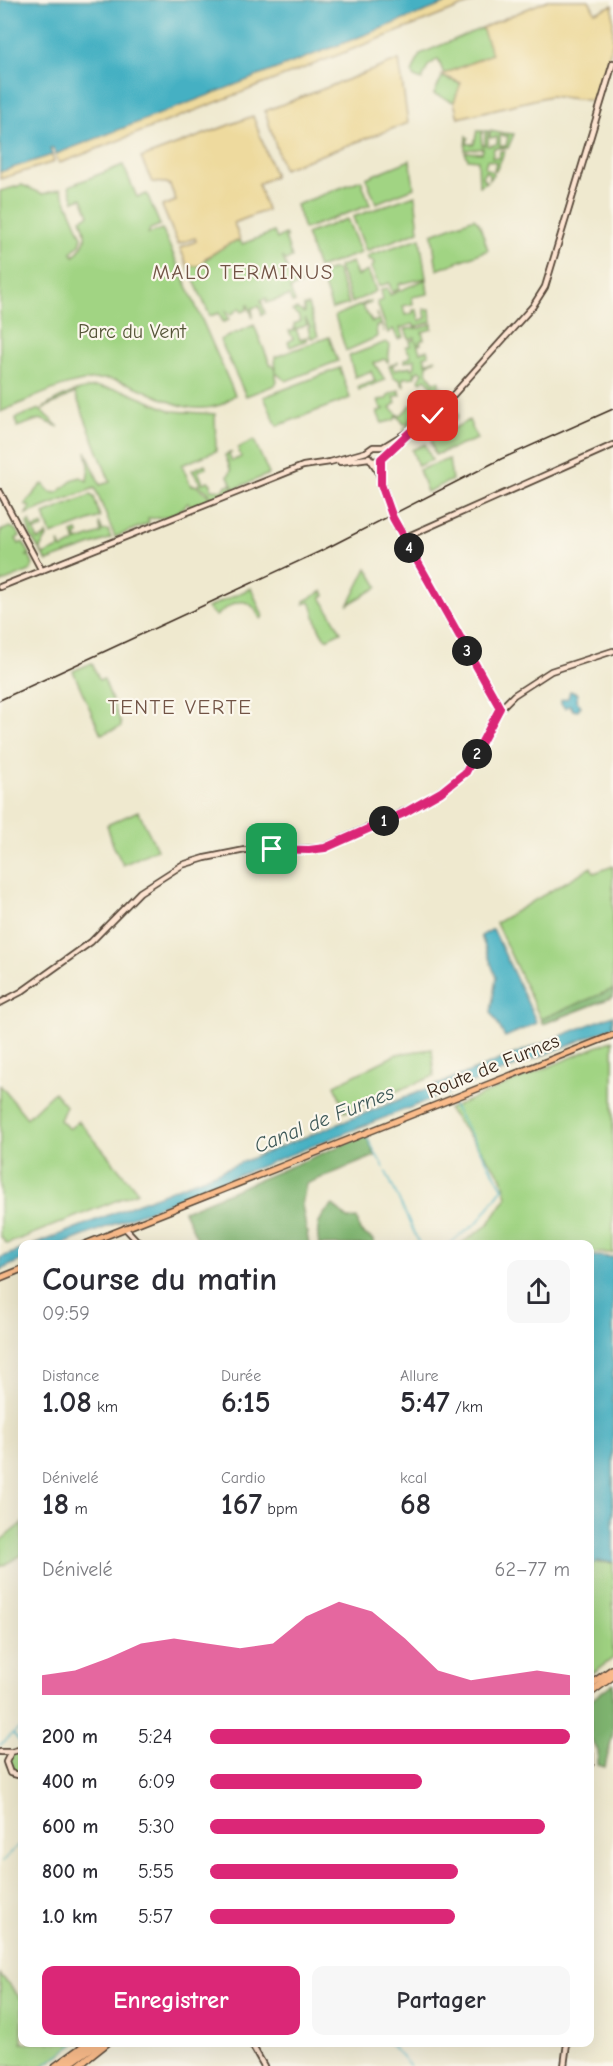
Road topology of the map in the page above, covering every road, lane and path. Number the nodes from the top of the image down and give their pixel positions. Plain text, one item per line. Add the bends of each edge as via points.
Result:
1 (613, 63) edge
2 (410, 432) junction
3 (613, 445) edge
4 (379, 447) junction
5 (369, 450) junction
6 (382, 458) junction
7 (371, 459) junction
8 (380, 476) junction
9 (0, 492) edge
10 (404, 538) junction
11 (43, 572) junction
12 (0, 589) edge
13 (613, 651) edge
14 (500, 708) junction
15 (0, 1003) edge
16 (613, 1035) edge
17 (125, 1228) junction
18 (95, 1240) edge
19 (136, 1240) edge
20 (18, 1271) edge
21 (0, 1278) edge
22 (613, 1669) edge
23 (613, 1676) edge
24 (594, 1682) edge
25 (594, 1690) edge
26 (18, 1750) edge
27 (0, 1752) edge
28 (11, 1752) junction
29 (0, 1757) edge
30 (6, 1763) junction
31 (18, 1776) edge
32 (82, 2047) edge
33 (92, 2047) edge
34 (102, 2047) edge
35 (253, 2047) edge
36 (566, 2047) edge
37 (56, 2066) edge
38 (66, 2066) edge
39 (78, 2066) edge
40 (264, 2066) edge
41 (564, 2066) edge

1 - 2 main road via 546,284 531,308 448,401
2 - 4 main road
2 - 6 main road
3 - 10 main road
4 - 5 main road
4 - 6 main road
5 - 7 main road
5 - 11 main road via 303,466
6 - 7 main road
6 - 8 main road
7 - 8 main road
7 - 11 main road via 308,468
8 - 10 main road via 387,507
9 - 11 main road
10 - 14 main road
11 - 12 main road
13 - 14 main road via 545,674
14 - 15 main road via 466,772 433,797 325,848 245,850 182,866 142,890 88,944
16 - 17 main road, Route de Furnes
17 - 18 main road, Route de Furnes
17 - 19 main road
20 - 21 main road
22 - 24 highway
23 - 25 highway
26 - 28 main road
27 - 28 main road
28 - 30 main road
29 - 30 main road
30 - 31 main road via 9,1772
32 - 37 highway
33 - 38 highway
34 - 39 highway
35 - 40 main road
36 - 41 main road

